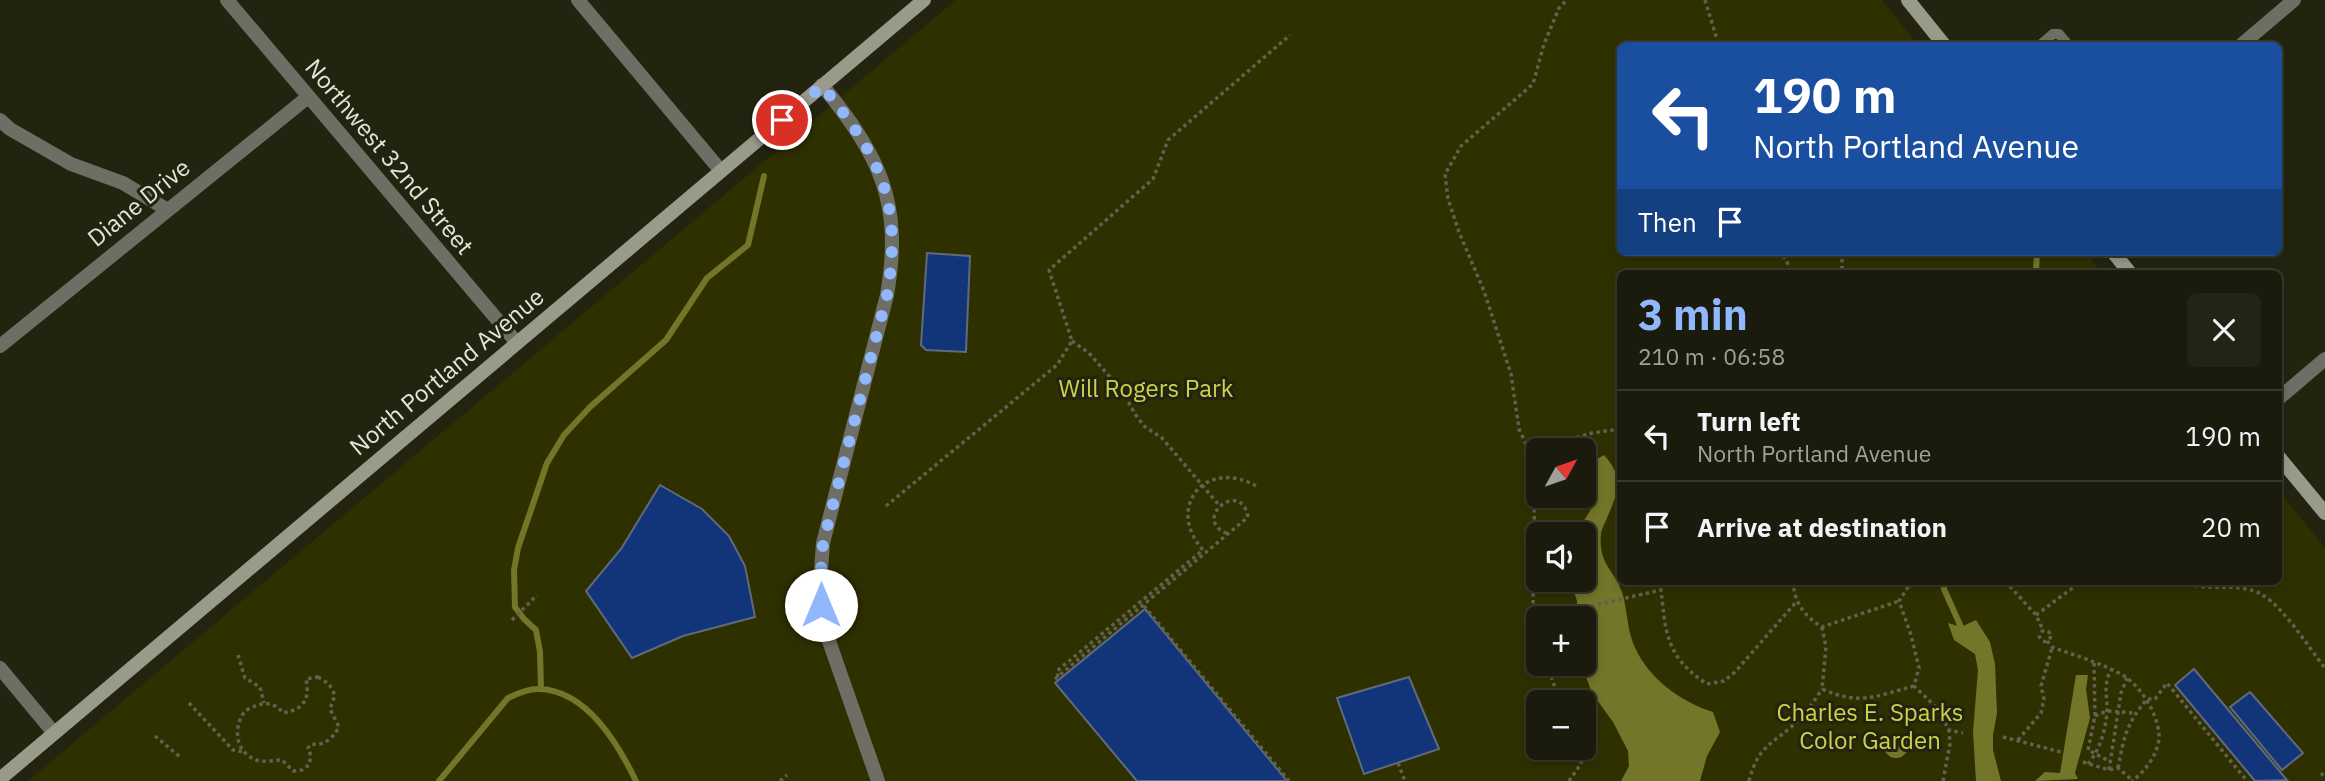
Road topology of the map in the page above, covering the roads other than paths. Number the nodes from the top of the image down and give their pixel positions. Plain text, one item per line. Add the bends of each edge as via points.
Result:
1 (227, 0) edge
2 (578, 0) edge
3 (924, 0) edge
4 (1908, 0) edge
5 (2294, 0) edge
6 (1942, 42) edge
7 (2044, 42) edge
8 (2066, 42) edge
9 (2245, 42) edge
10 (822, 86) junction
11 (308, 97) junction
12 (0, 120) edge
13 (721, 171) junction
14 (166, 209) junction
15 (2116, 256) edge
16 (2128, 270) edge
17 (517, 343) junction
18 (0, 346) edge
19 (2325, 359) edge
20 (2282, 396) edge
21 (2282, 461) edge
22 (2325, 513) edge
23 (0, 668) edge
24 (54, 733) junction
25 (0, 779) edge
26 (878, 781) edge

1 - 11 street, Northwest 32nd Street
2 - 13 street
3 - 10 main road, North Portland Avenue
4 - 6 main road
5 - 9 street
7 - 8 lane via 2053,34
10 - 13 main road, North Portland Avenue
10 - 26 street via 875,162 892,222 893,260 887,295 823,543 820,584 829,641
11 - 14 street, Diane Drive
11 - 17 street, Northwest 32nd Street
12 - 14 street via 71,164 123,183
13 - 17 main road, North Portland Avenue
14 - 18 street, Diane Drive
15 - 16 main road
17 - 24 main road, North Portland Avenue
19 - 20 street
21 - 22 main road
23 - 24 street
24 - 25 main road, North Portland Avenue

